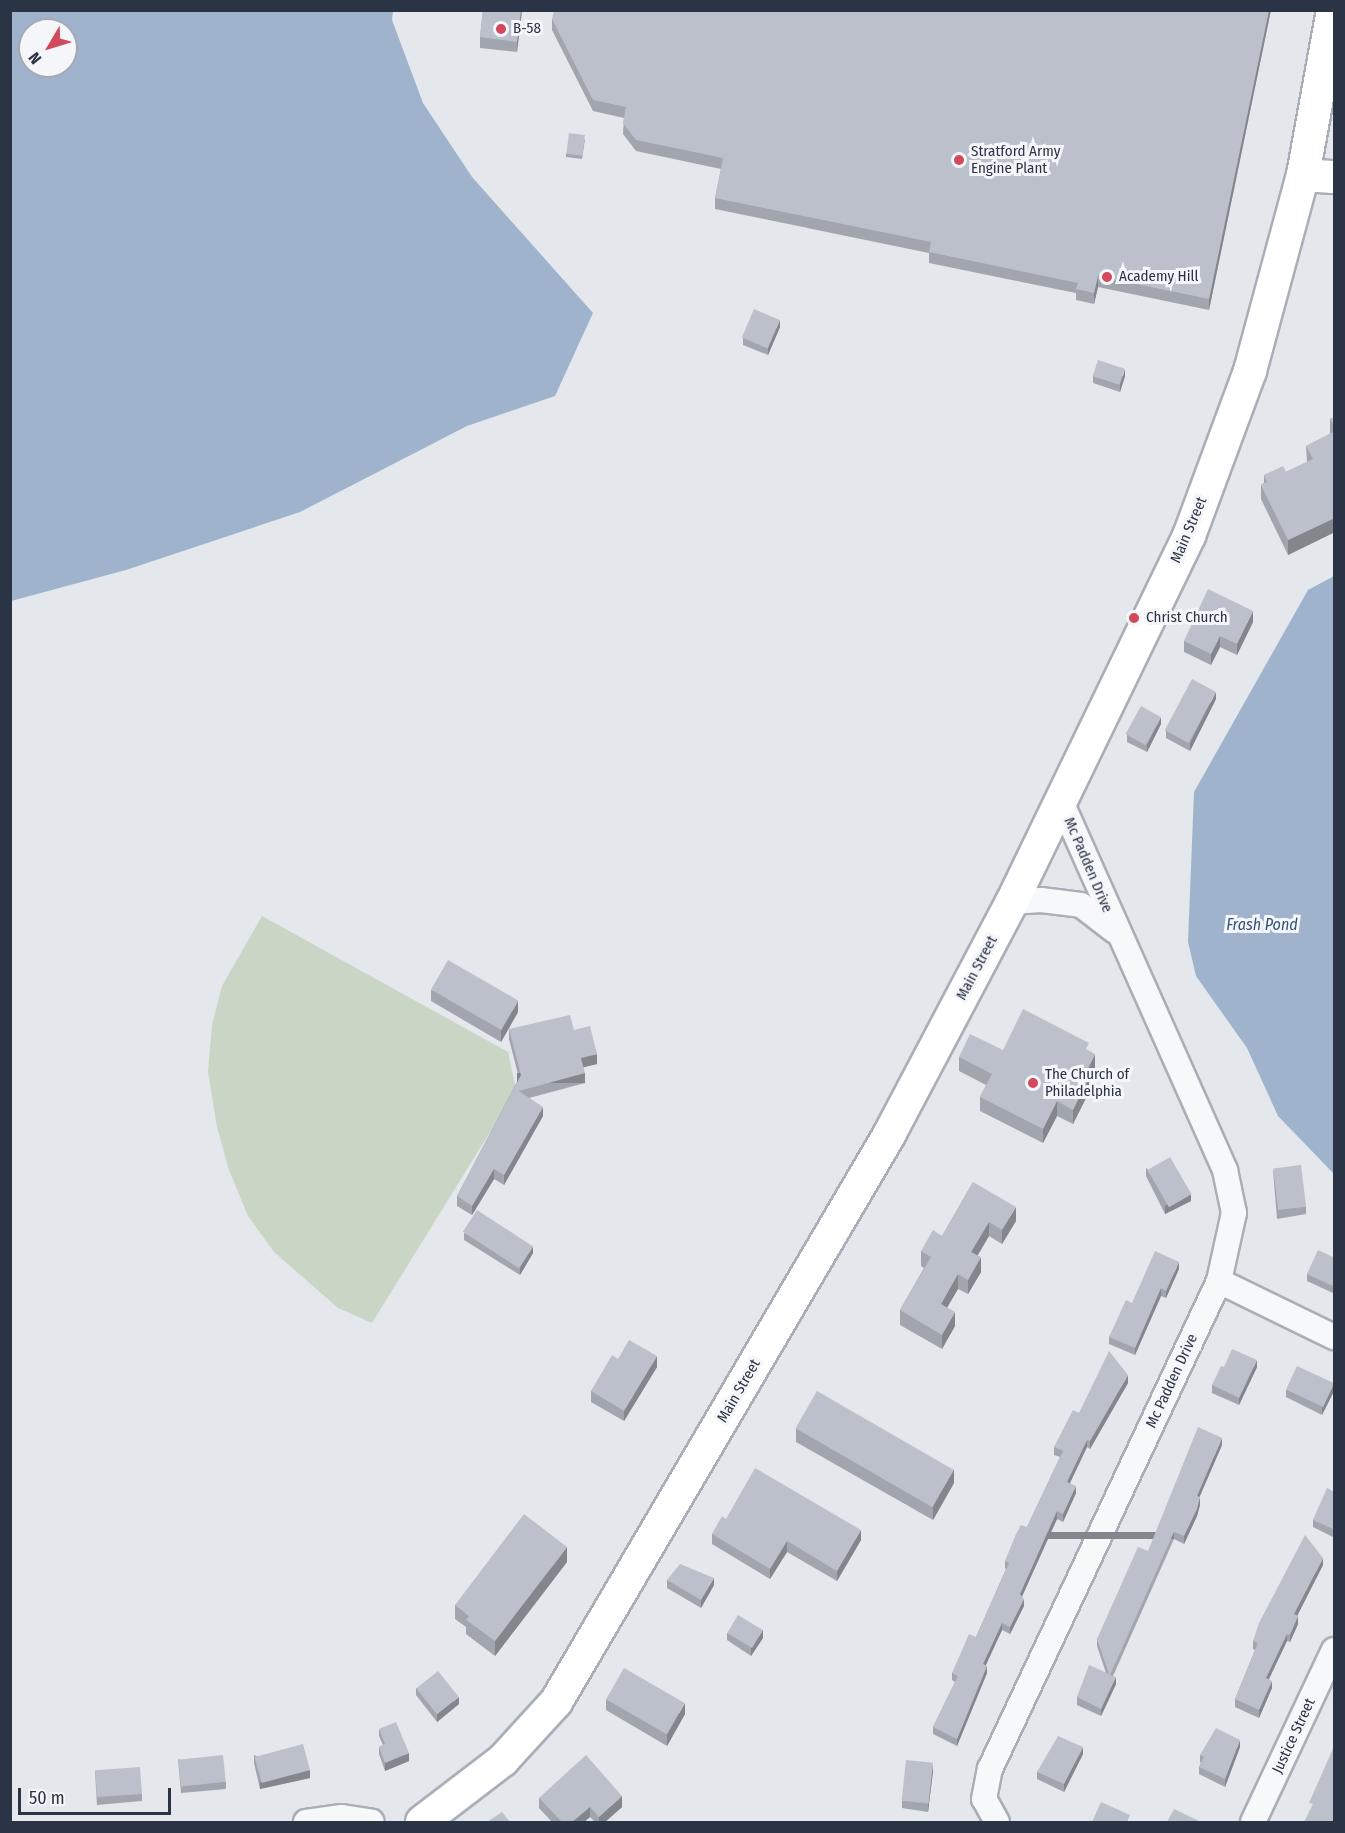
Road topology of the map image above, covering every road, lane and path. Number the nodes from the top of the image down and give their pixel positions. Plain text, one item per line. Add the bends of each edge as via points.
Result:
1 (1334, 10) edge
2 (1303, 175) junction
3 (1335, 177) edge
4 (1059, 798) junction
5 (1012, 902) junction
6 (1117, 932) junction
7 (1220, 1281) junction
8 (1335, 1338) edge
9 (1335, 1650) edge
10 (306, 1822) edge
11 (372, 1822) edge
12 (422, 1822) edge
13 (997, 1822) edge
14 (1253, 1822) edge

1 - 2 main road, Main Street
2 - 3 main road
2 - 4 main road, Main Street via 1250,371 1189,536
4 - 5 main road, Main Street
4 - 6 street, Mc Padden Drive
5 - 6 street, Mc Padden Drive via 1041,900 1081,905
5 - 12 main road, Main Street via 889,1135 556,1702 503,1760
6 - 7 street, Mc Padden Drive via 1231,1187 1233,1230
7 - 8 street
7 - 13 street, Mc Padden Drive via 990,1769 984,1799
9 - 14 street, Justice Street
10 - 11 street via 342,1816

